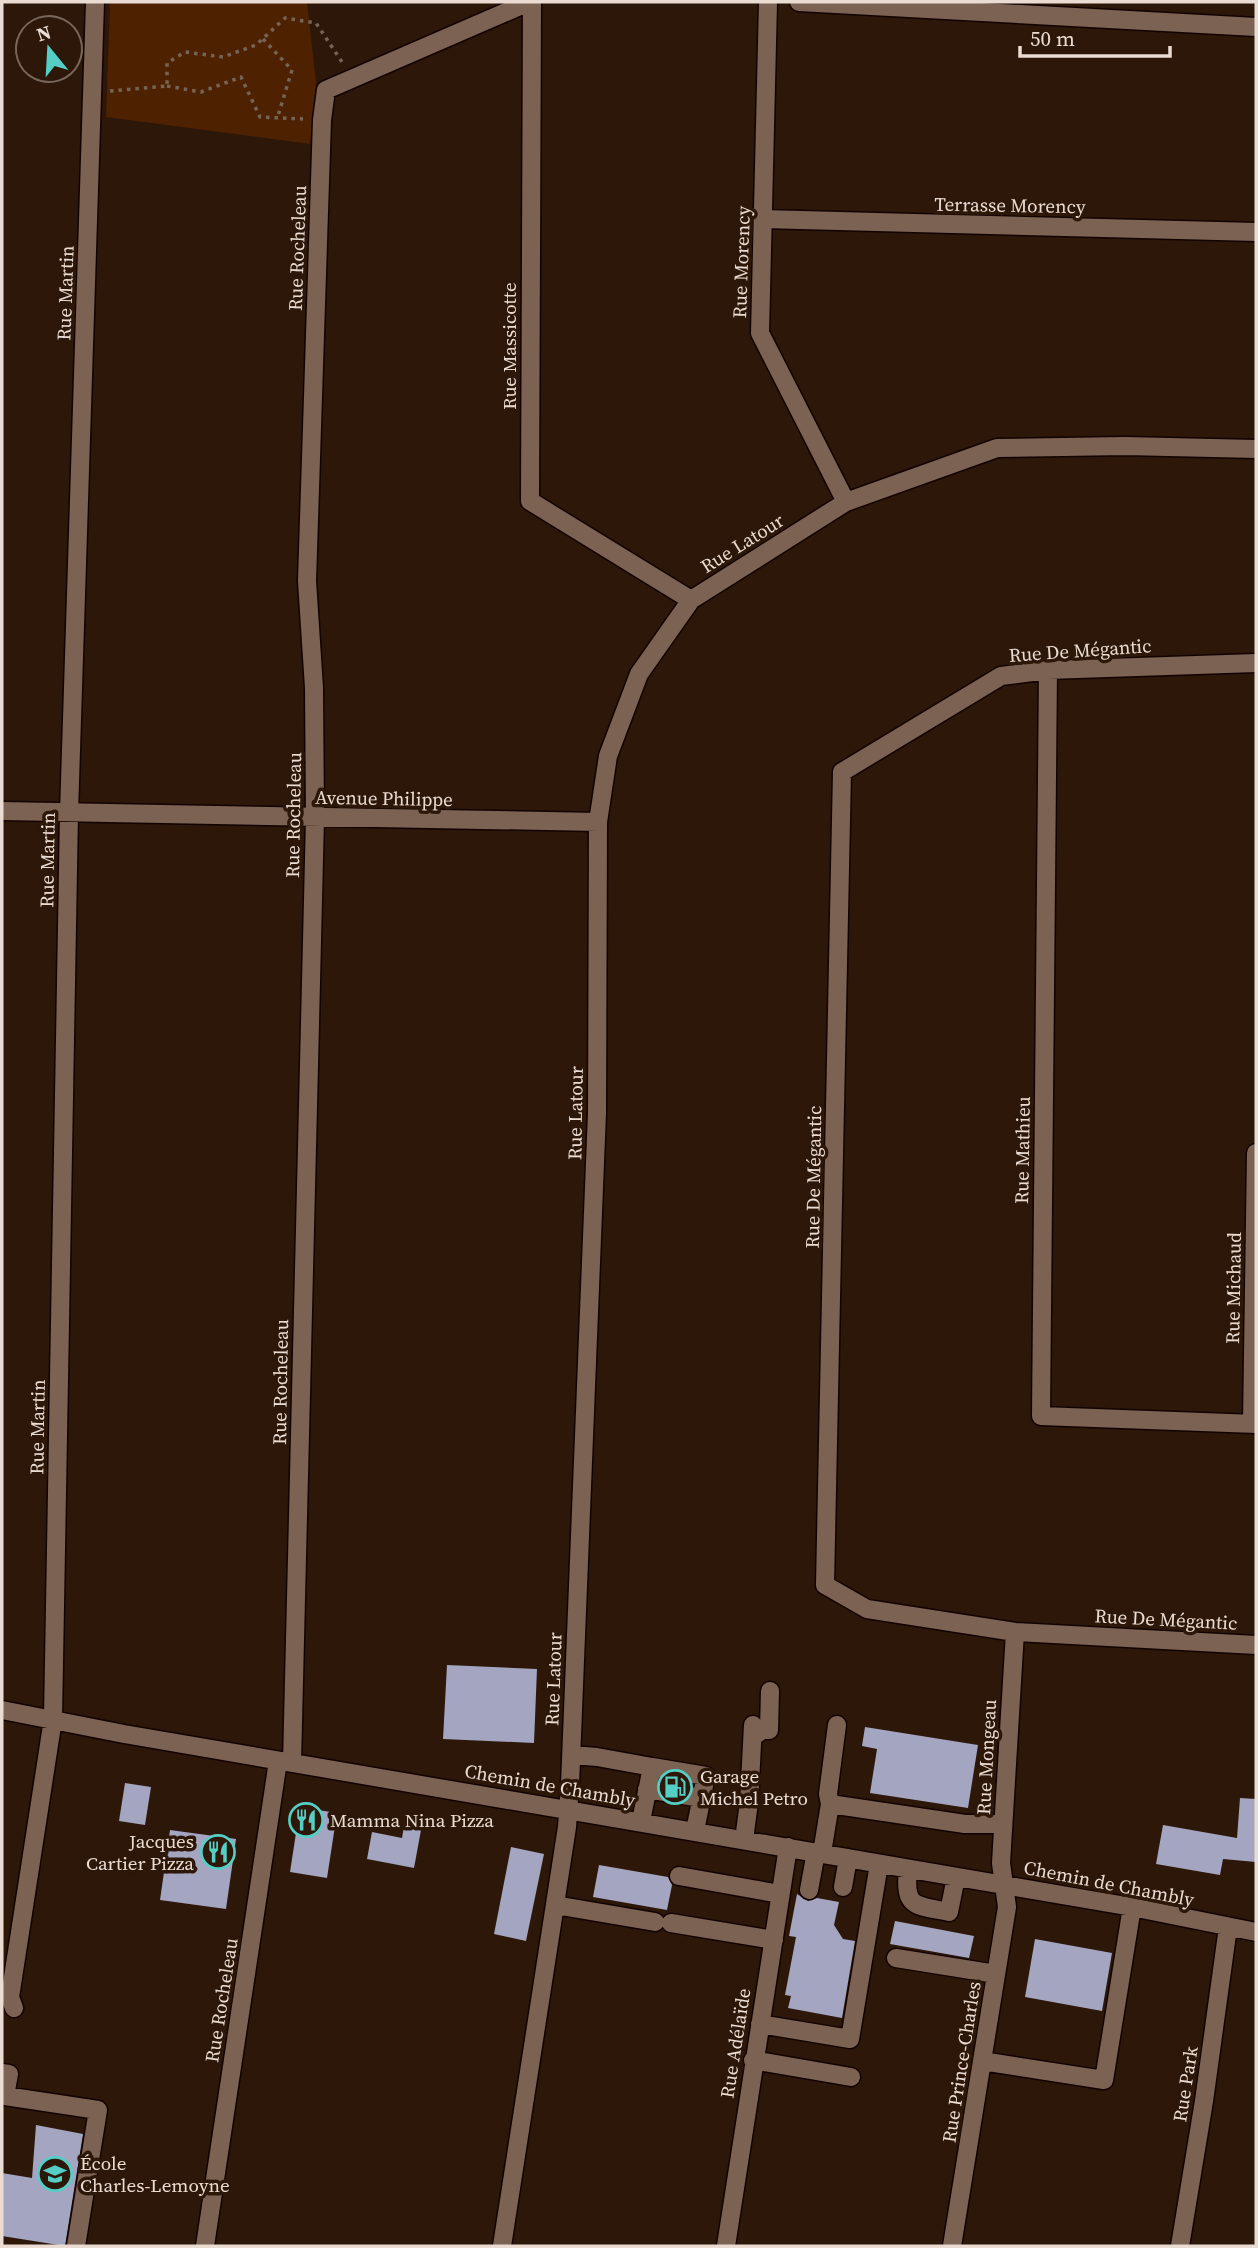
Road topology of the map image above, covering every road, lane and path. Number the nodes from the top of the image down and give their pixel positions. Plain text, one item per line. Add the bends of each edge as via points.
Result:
1 (95, 2) edge
2 (531, 2) edge
3 (768, 2) edge
4 (782, 2) edge
5 (799, 2) edge
6 (1014, 8) edge
7 (1256, 27) edge
8 (263, 39) junction
9 (353, 78) junction
10 (167, 86) junction
11 (107, 92) dead end
12 (277, 119) junction
13 (303, 119) dead end
14 (763, 219) junction
15 (1256, 232) edge
16 (1256, 449) edge
17 (846, 502) junction
18 (691, 600) junction
19 (1256, 663) edge
20 (1048, 670) junction
21 (2, 811) edge
22 (69, 813) junction
23 (315, 818) junction
24 (598, 822) junction
25 (1256, 1153) edge
26 (1254, 1423) edge
27 (1015, 1632) junction
28 (1256, 1645) edge
29 (770, 1692) dead end
30 (2, 1710) edge
31 (53, 1719) junction
32 (837, 1726) dead end
33 (572, 1755) junction
34 (285, 1762) junction
35 (652, 1767) junction
36 (648, 1789) junction
37 (701, 1798) junction
38 (830, 1804) junction
39 (568, 1809) junction
40 (641, 1821) junction
41 (1003, 1824) junction
42 (695, 1831) junction
43 (744, 1840) junction
44 (788, 1847) junction
45 (819, 1853) junction
46 (848, 1858) junction
47 (879, 1864) junction
48 (908, 1868) junction
49 (679, 1875) dead end
50 (956, 1877) junction
51 (1004, 1885) junction
52 (843, 1887) dead end
53 (809, 1890) dead end
54 (780, 1894) junction
55 (555, 1905) junction
56 (1132, 1907) junction
57 (1228, 1927) junction
58 (1256, 1932) edge
59 (774, 1940) junction
60 (896, 1958) dead end
61 (996, 1974) junction
62 (14, 2008) dead end
63 (760, 2024) junction
64 (754, 2060) junction
65 (982, 2061) junction
66 (2, 2073) edge
67 (851, 2077) dead end
68 (76, 2246) edge
69 (205, 2246) edge
70 (502, 2246) edge
71 (726, 2246) edge
72 (952, 2246) edge
73 (1180, 2246) edge

1 - 22 street, Rue Martin
2 - 9 street, Rue Rocheleau
2 - 18 street, Rue Massicotte via 530,501
3 - 4 street
3 - 14 street, Rue Morency
5 - 6 street
6 - 7 street
8 - 9 path via 285,18 316,23
8 - 10 path via 223,57 186,52 167,63
8 - 12 path via 292,70
9 - 23 street, Rue Rocheleau via 326,90 322,120 307,581
10 - 11 path
10 - 12 path via 201,92 241,77 260,117
12 - 13 path
14 - 15 street, Terrasse Morency
14 - 17 street, Rue Morency via 760,333
16 - 17 street, Rue Latour via 997,448
17 - 18 street, Rue Latour
18 - 24 street, Rue Latour via 639,674 608,756
19 - 20 street, Rue De Mégantic
20 - 26 street, Rue Mathieu via 1041,1416
20 - 27 street, Rue De Mégantic via 1001,676 842,772 825,1585 867,1609
21 - 22 street, Avenue Philippe
22 - 23 street, Avenue Philippe
22 - 31 street, Rue Martin
23 - 24 street, Avenue Philippe
23 - 34 street, Rue Rocheleau
24 - 33 street, Rue Latour via 597,1113
25 - 26 street, Rue Michaud
27 - 28 street, Rue De Mégantic
27 - 41 street, Rue Mongeau
29 - 43 street via 769,1730 753,1731
30 - 31 street, Chemin de Chambly
31 - 34 street, Chemin de Chambly
31 - 62 street, Rue Martin via 10,1997
32 - 38 street
33 - 35 street
33 - 39 street, Rue Latour
34 - 39 street, Chemin de Chambly
34 - 69 street, Rue Rocheleau
35 - 36 street
35 - 37 street via 706,1776
36 - 37 street
36 - 40 street
37 - 42 street
38 - 41 street via 965,1824
38 - 45 street
39 - 40 street, Chemin de Chambly
39 - 55 street, Rue Latour
40 - 42 street, Chemin de Chambly
41 - 51 street, Rue Mongeau
42 - 43 street, Chemin de Chambly
43 - 44 street, Chemin de Chambly
44 - 45 street, Chemin de Chambly
44 - 54 street, Rue Adélaïde
45 - 46 street, Chemin de Chambly
45 - 53 street
46 - 47 street, Chemin de Chambly
46 - 52 street
47 - 48 street, Chemin de Chambly
47 - 63 street via 850,2039
48 - 50 street, Chemin de Chambly
48 - 50 street via 906,1887 913,1903 949,1912
49 - 54 street
50 - 51 street, Chemin de Chambly
51 - 56 street, Chemin de Chambly
51 - 61 street, Rue Prince-Charles via 1007,1907
54 - 59 street, Rue Adélaïde
55 - 59 street
55 - 70 street, Rue Latour
56 - 57 street, Chemin de Chambly
56 - 65 street via 1104,2080
57 - 58 street, Chemin de Chambly
57 - 73 street, Rue Park
59 - 63 street, Rue Adélaïde
60 - 61 street
61 - 65 street, Rue Prince-Charles
63 - 64 street, Rue Adélaïde
64 - 67 street
64 - 71 street, Rue Adélaïde
65 - 72 street, Rue Prince-Charles
66 - 68 street via 9,2074 5,2096 98,2110

